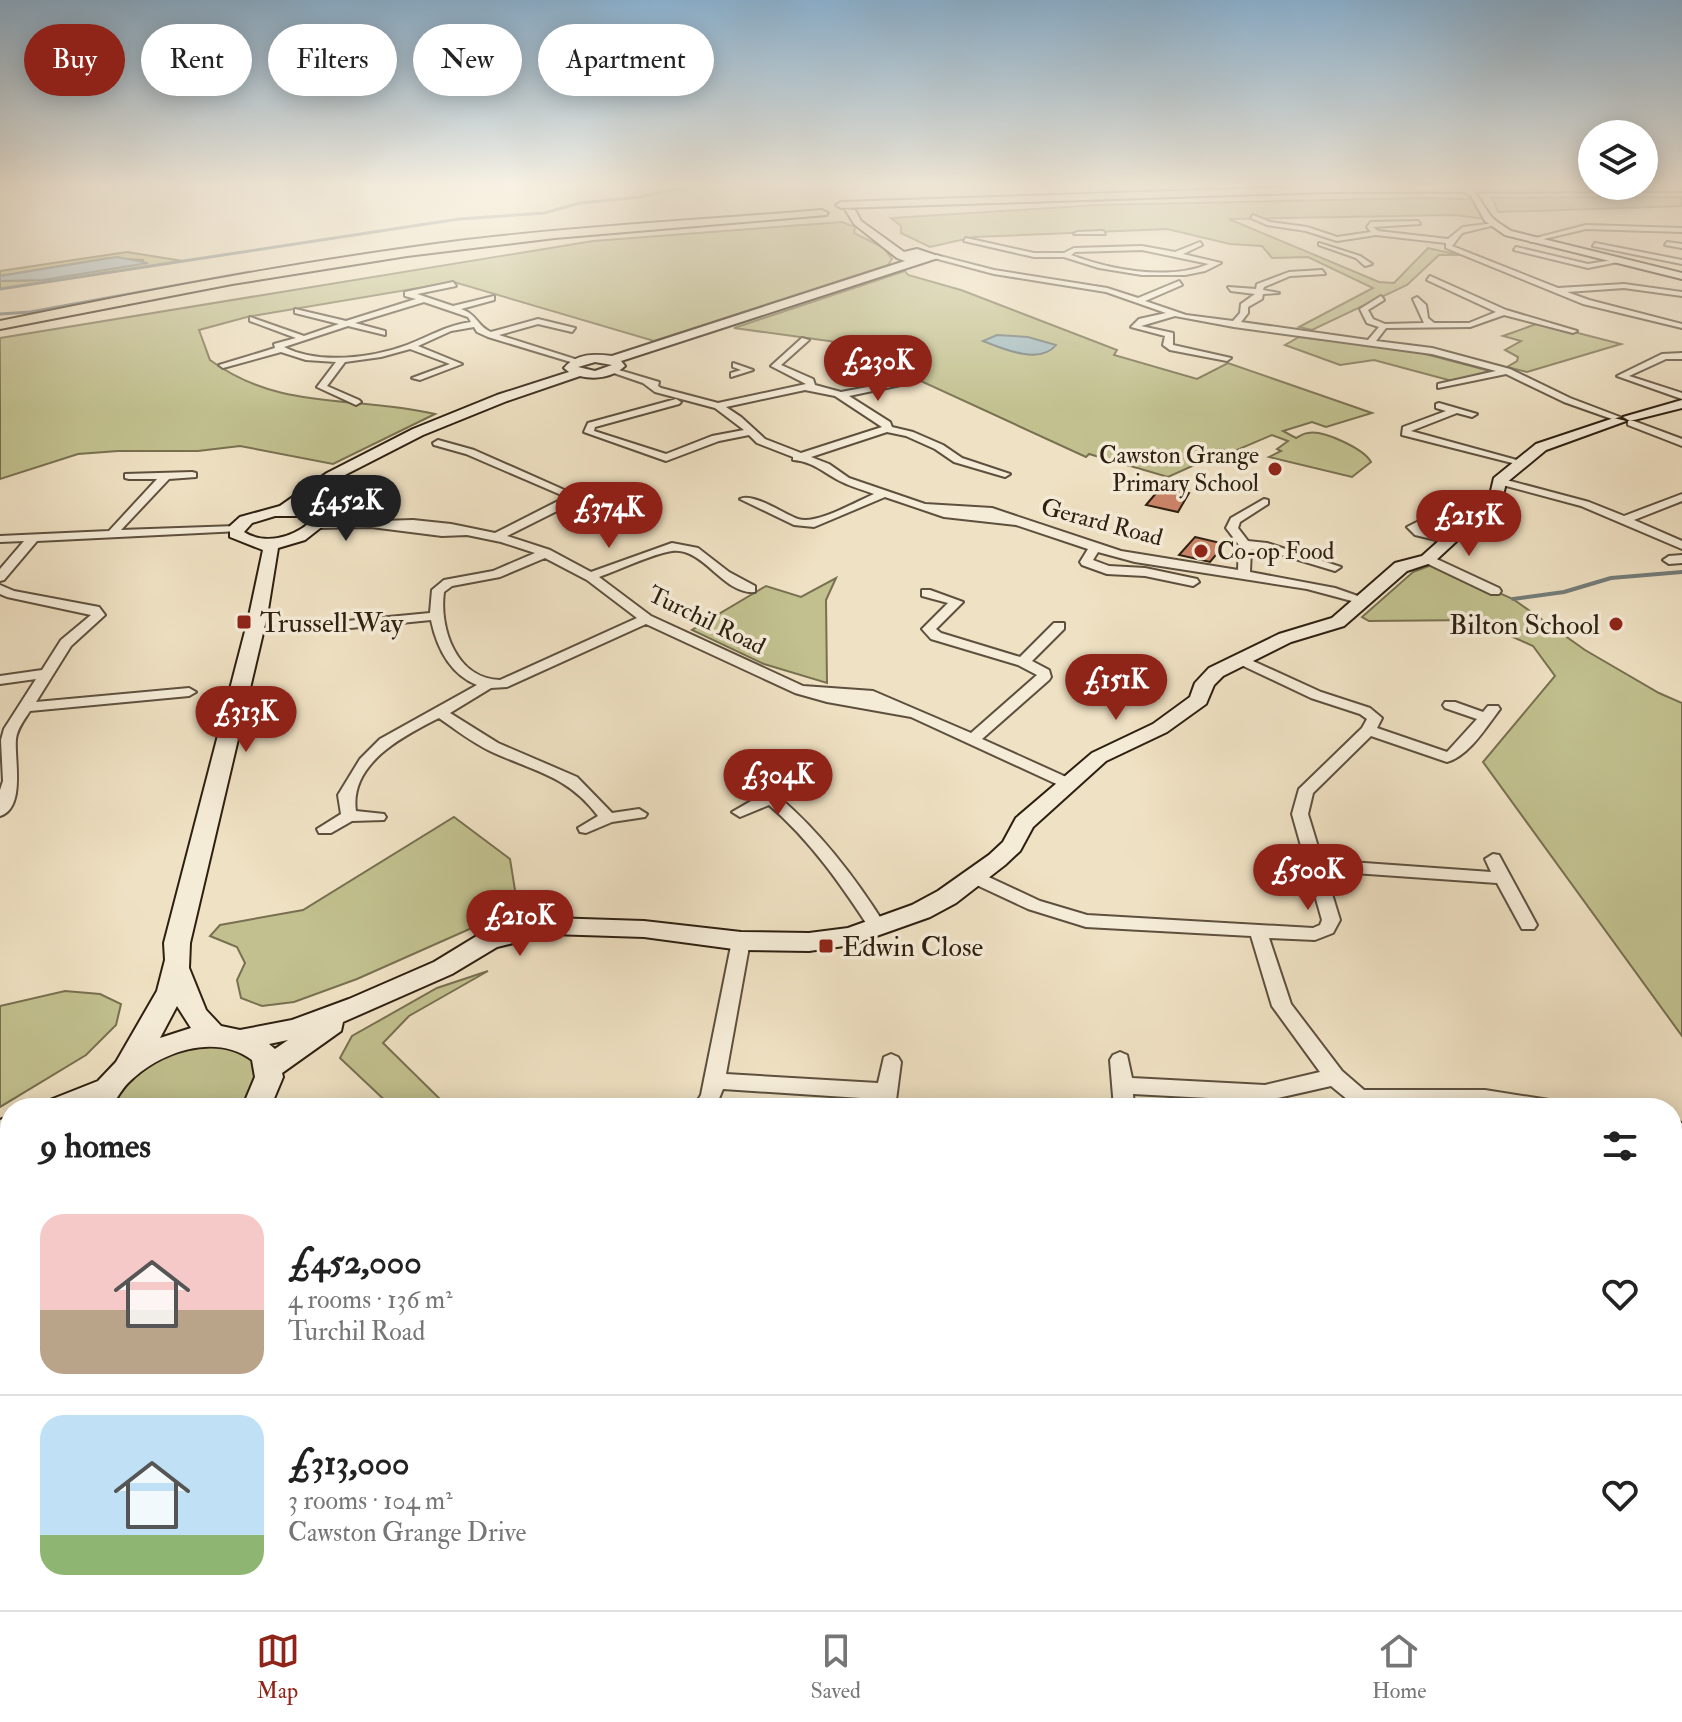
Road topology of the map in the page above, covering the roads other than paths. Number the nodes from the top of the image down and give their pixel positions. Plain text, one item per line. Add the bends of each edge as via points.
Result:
1 (353, 260) edge
2 (897, 260) edge
3 (941, 260) edge
4 (1027, 260) edge
5 (1084, 260) edge
6 (1209, 260) edge
7 (1360, 260) edge
8 (1479, 260) edge
9 (1560, 260) edge
10 (1615, 260) edge
11 (1619, 261) junction
12 (1381, 262) dead end
13 (1020, 266) dead end
14 (1106, 266) junction
15 (1094, 271) dead end
16 (1322, 272) dead end
17 (1680, 274) edge
18 (1081, 276) dead end
19 (1430, 281) dead end
20 (1069, 282) junction
21 (1179, 283) dead end
22 (453, 284) dead end
23 (1231, 289) dead end
24 (1556, 291) junction
25 (1259, 292) junction
26 (1678, 292) edge
27 (1275, 293) dead end
28 (491, 298) dead end
29 (1381, 298) dead end
30 (1417, 299) dead end
31 (422, 300) junction
32 (1140, 300) junction
33 (452, 309) junction
34 (298, 311) dead end
35 (1503, 312) junction
36 (1174, 314) junction
37 (253, 319) dead end
38 (346, 323) junction
39 (475, 324) junction
40 (0, 325) edge
41 (1234, 325) junction
42 (1431, 325) junction
43 (1384, 326) junction
44 (1682, 326) edge
45 (572, 330) dead end
46 (1573, 331) dead end
47 (382, 333) dead end
48 (491, 335) junction
49 (303, 338) junction
50 (789, 338) dead end
51 (805, 340) junction
52 (817, 341) dead end
53 (1371, 341) junction
54 (1434, 345) dead end
55 (410, 346) junction
56 (281, 349) junction
57 (1451, 354) junction
58 (1682, 356) edge
59 (343, 358) junction
60 (1227, 358) dead end
61 (214, 359) dead end
62 (1491, 360) dead end
63 (613, 365) junction
64 (775, 366) junction
65 (577, 367) junction
66 (735, 370) dead end
67 (1507, 371) junction
68 (406, 375) dead end
69 (907, 381) dead end
70 (1441, 386) dead end
71 (811, 387) junction
72 (841, 395) junction
73 (1682, 396) edge
74 (356, 402) dead end
75 (676, 402) dead end
76 (1682, 404) edge
77 (718, 406) junction
78 (1439, 406) dead end
79 (1456, 410) junction
80 (1472, 414) dead end
81 (1624, 419) junction
82 (887, 429) junction
83 (748, 432) junction
84 (439, 442) dead end
85 (1682, 443) edge
86 (797, 458) junction
87 (1520, 464) junction
88 (1005, 474) dead end
89 (166, 475) junction
90 (192, 475) dead end
91 (129, 476) dead end
92 (1499, 481) junction
93 (885, 493) junction
94 (1682, 497) edge
95 (1429, 501) dead end
96 (1264, 502) dead end
97 (748, 505) dead end
98 (285, 510) junction
99 (1627, 519) junction
100 (316, 525) junction
101 (236, 529) junction
102 (113, 533) junction
103 (34, 537) junction
104 (497, 537) junction
105 (0, 539) edge
106 (1445, 541) junction
107 (269, 543) junction
108 (1245, 545) junction
109 (1682, 545) edge
110 (1095, 548) junction
111 (546, 553) junction
112 (1428, 559) junction
113 (1335, 567) dead end
114 (1244, 573) junction
115 (0, 577) edge
116 (589, 577) junction
117 (1193, 582) dead end
118 (0, 589) edge
119 (751, 589) dead end
120 (1495, 591) dead end
121 (926, 593) dead end
122 (1363, 600) junction
123 (437, 616) junction
124 (646, 619) junction
125 (1059, 626) dead end
126 (310, 628) dead end
127 (1242, 660) junction
128 (1023, 662) junction
129 (45, 674) junction
130 (0, 680) edge
131 (486, 685) junction
132 (189, 692) dead end
133 (1450, 705) dead end
134 (24, 707) junction
135 (441, 713) junction
136 (1368, 730) junction
137 (972, 740) junction
138 (793, 782) dead end
139 (1069, 784) junction
140 (770, 798) junction
141 (0, 809) edge
142 (740, 812) dead end
143 (639, 814) dead end
144 (349, 816) junction
145 (378, 817) dead end
146 (608, 818) junction
147 (586, 828) dead end
148 (325, 829) dead end
149 (1493, 859) dead end
150 (1316, 865) junction
151 (974, 877) junction
152 (1502, 878) junction
153 (1528, 925) dead end
154 (878, 928) junction
155 (1258, 931) junction
156 (741, 941) junction
157 (179, 973) junction
158 (358, 1006) junction
159 (212, 1034) junction
160 (243, 1039) junction
161 (1120, 1060) dead end
162 (891, 1062) dead end
163 (129, 1063) junction
164 (269, 1068) junction
165 (1335, 1077) junction
166 (714, 1081) junction
167 (1123, 1086) junction
168 (100, 1098) edge
169 (265, 1098) edge
170 (710, 1098) edge
171 (868, 1098) edge
172 (886, 1098) edge
173 (1124, 1098) edge
174 (1360, 1098) edge

1 - 40 highway
2 - 63 street
3 - 20 street
4 - 13 street
5 - 14 street
6 - 14 street via 1217,263 1197,273
7 - 12 street
8 - 24 street
9 - 11 street via 1588,266
10 - 11 street
11 - 17 street
14 - 15 street
16 - 25 street via 1289,274 1260,286
18 - 20 street
19 - 35 street
20 - 32 street
21 - 32 street
22 - 31 street via 408,293
23 - 25 street
24 - 26 street via 1624,286
24 - 44 street
25 - 27 street
25 - 41 street
28 - 33 street
29 - 43 street via 1364,309 1370,321
30 - 42 street
31 - 33 street
31 - 38 street
32 - 36 street
33 - 39 street via 475,317
34 - 38 street
35 - 42 street via 1479,323
35 - 46 street
36 - 41 street
36 - 60 street via 1135,327 1170,335 1170,347
37 - 49 street
38 - 47 street
38 - 49 street
39 - 48 street
39 - 55 street via 438,331
41 - 53 street
42 - 43 street
43 - 53 street
45 - 48 street via 538,321
48 - 65 street
49 - 56 street via 277,346
50 - 51 street
51 - 52 street
51 - 64 street
53 - 57 street
54 - 57 street
55 - 59 street
55 - 68 street via 458,364 422,380
56 - 59 street via 304,357
56 - 61 street via 225,366
57 - 62 street
57 - 67 street
58 - 73 street via 1665,356 1621,376
59 - 74 street via 322,387
63 - 65 street
63 - 77 street, Gerard Road via 658,390
64 - 66 street
64 - 71 street via 810,381
65 - 98 street via 368,456
67 - 70 street
67 - 81 street via 1567,400
69 - 72 street
71 - 72 street
71 - 77 street
72 - 82 street via 887,424
75 - 83 street via 605,420 591,425 589,432 666,458
76 - 81 street
77 - 83 street, Gerard Road
78 - 79 street
79 - 80 street
79 - 87 street via 1406,433
81 - 85 street
81 - 87 street via 1541,447
82 - 86 street
82 - 88 street
83 - 86 street, Gerard Road
84 - 104 street via 573,496 565,505
86 - 93 street, Gerard Road
87 - 92 street
89 - 90 street
89 - 91 street
89 - 102 street
92 - 99 street
92 - 106 street via 1497,496
93 - 97 street via 814,524
93 - 110 street, Gerard Road via 924,507 992,511
94 - 99 street
95 - 106 street via 1453,502 1413,527
96 - 108 street via 1235,520 1232,528
98 - 100 street via 308,512
98 - 101 street via 254,517
99 - 109 street
100 - 104 street, Turchil Road via 412,523
100 - 107 street via 293,539
101 - 102 street
101 - 107 street via 239,538
102 - 103 street
103 - 105 street
103 - 115 street
104 - 111 street, Turchil Road
106 - 112 street
107 - 157 street via 258,616 177,943
108 - 113 street via 1263,545
108 - 114 street
110 - 114 street, Gerard Road
110 - 117 street via 1086,562 1096,567
111 - 116 street, Turchil Road
111 - 123 street via 486,577 443,586 436,599
112 - 120 street
112 - 122 street via 1401,567
114 - 122 street, Gerard Road via 1316,585
116 - 119 street via 672,547 694,551
116 - 124 street, Turchil Road
118 - 129 street via 98,612 66,643
121 - 128 street via 957,602 929,629 936,636
122 - 127 street via 1338,622 1285,638
123 - 126 street
123 - 131 street via 446,653
124 - 131 street via 502,684
124 - 137 street, Turchil Road via 800,690 837,702 878,704 910,713
125 - 128 street
127 - 136 street via 1365,711 1375,718
127 - 139 street via 1216,672 1199,700 1176,717 1099,757
128 - 137 street via 1044,677
129 - 130 street
129 - 134 street
131 - 135 street
132 - 134 street
133 - 136 street via 1490,714 1454,755
134 - 141 street via 8,740 11,781
135 - 144 street via 374,753 346,795
135 - 146 street via 497,749 571,777 589,790
136 - 150 street via 1305,792 1300,814
137 - 139 street, Turchil Road
138 - 140 street
139 - 151 street via 1024,823 1012,846
140 - 142 street
140 - 154 street via 805,829
143 - 146 street
144 - 145 street
144 - 148 street
146 - 147 street
149 - 152 street
150 - 152 street
150 - 155 street via 1331,920 1327,929 1315,934
151 - 154 street via 947,897
151 - 155 street via 1034,905 1086,921
152 - 153 street
154 - 156 street via 809,942
155 - 165 street via 1282,1006
156 - 158 street via 644,929 594,930 443,968
156 - 166 street
157 - 159 street via 194,1014
157 - 163 street
158 - 160 street via 295,1029
158 - 164 street
159 - 160 street
159 - 163 street via 184,1038
160 - 164 street via 264,1056
161 - 167 street
162 - 172 street
163 - 168 street
164 - 169 street
165 - 167 street via 1265,1093
165 - 174 street
166 - 170 street
166 - 171 street
167 - 173 street

